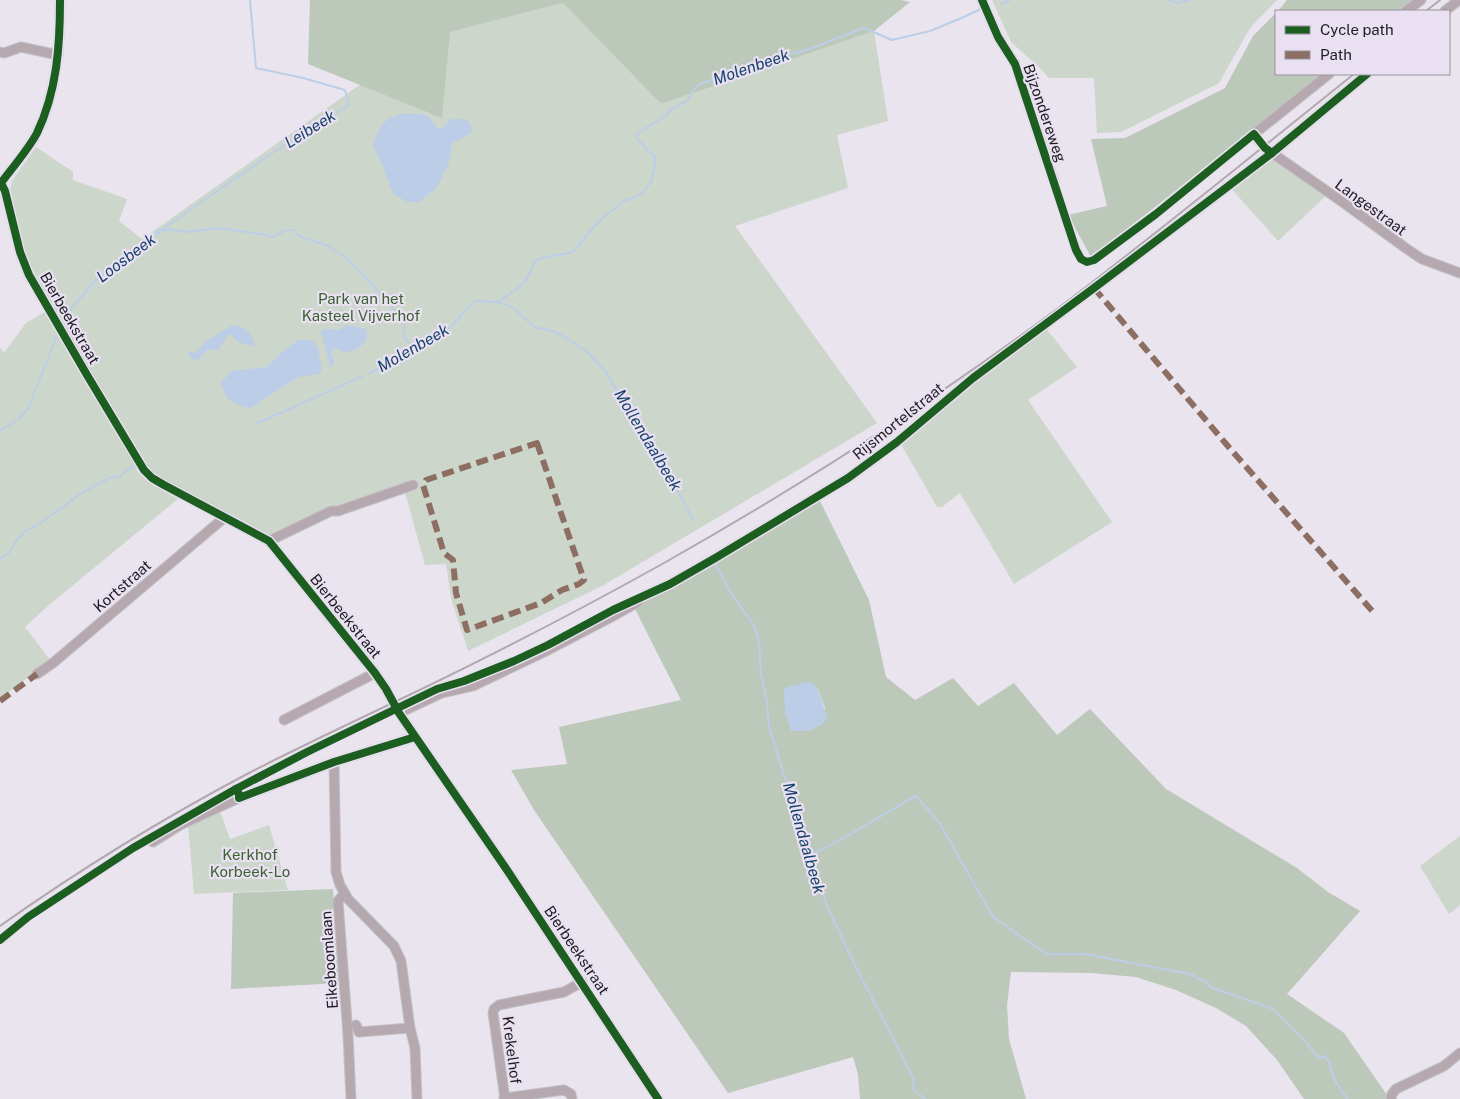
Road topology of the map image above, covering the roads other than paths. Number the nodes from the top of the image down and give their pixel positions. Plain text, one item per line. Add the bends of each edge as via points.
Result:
1 (60, 0) edge
2 (982, 0) edge
3 (1421, 0) edge
4 (1459, 0) edge
5 (1407, 10) edge
6 (1446, 10) edge
7 (0, 52) edge
8 (58, 55) junction
9 (1328, 75) edge
10 (1366, 75) edge
11 (1256, 137) dead end
12 (1268, 151) junction
13 (1054, 182) dead end
14 (0, 183) edge
15 (1460, 273) edge
16 (413, 485) dead end
17 (225, 517) junction
18 (269, 540) junction
19 (375, 673) junction
20 (37, 674) dead end
21 (399, 714) junction
22 (284, 720) dead end
23 (415, 737) junction
24 (334, 762) junction
25 (153, 842) dead end
26 (344, 894) junction
27 (582, 982) junction
28 (356, 1025) dead end
29 (410, 1028) junction
30 (1460, 1053) edge
31 (350, 1099) edge
32 (417, 1099) edge
33 (504, 1099) edge
34 (572, 1099) edge
35 (658, 1099) edge
36 (1391, 1099) edge

1 - 8 street
2 - 13 street, Bijzondereweg via 998,37 1015,64
3 - 5 street
4 - 6 street
7 - 8 street via 21,47
8 - 14 street via 50,97 36,134
9 - 11 street
10 - 12 street, Rijsmortelstraat
12 - 15 street, Langestraat via 1414,254
12 - 21 street, Rijsmortelstraat via 848,478 615,615 473,686 442,693
14 - 17 street, Bierbeekstraat via 24,263 139,463 152,478
16 - 18 street via 331,511
17 - 18 street, Bierbeekstraat
17 - 20 street, Kortstraat
18 - 19 street, Bierbeekstraat
19 - 21 street, Bierbeekstraat
19 - 22 street
21 - 23 street, Bierbeekstraat
23 - 24 street
23 - 27 street, Bierbeekstraat
24 - 25 street via 239,798 180,825
24 - 26 street, Eikeboomlaan via 336,872
26 - 29 street via 394,946 401,961
26 - 31 street, Eikeboomlaan via 338,901
27 - 33 street, Krekelhof via 564,992 499,1005 494,1009
27 - 35 street, Bierbeekstraat
28 - 29 street via 359,1032
29 - 32 street via 415,1048
30 - 36 street via 1444,1066 1396,1089
33 - 34 street, Krekelhof via 564,1090 571,1094

